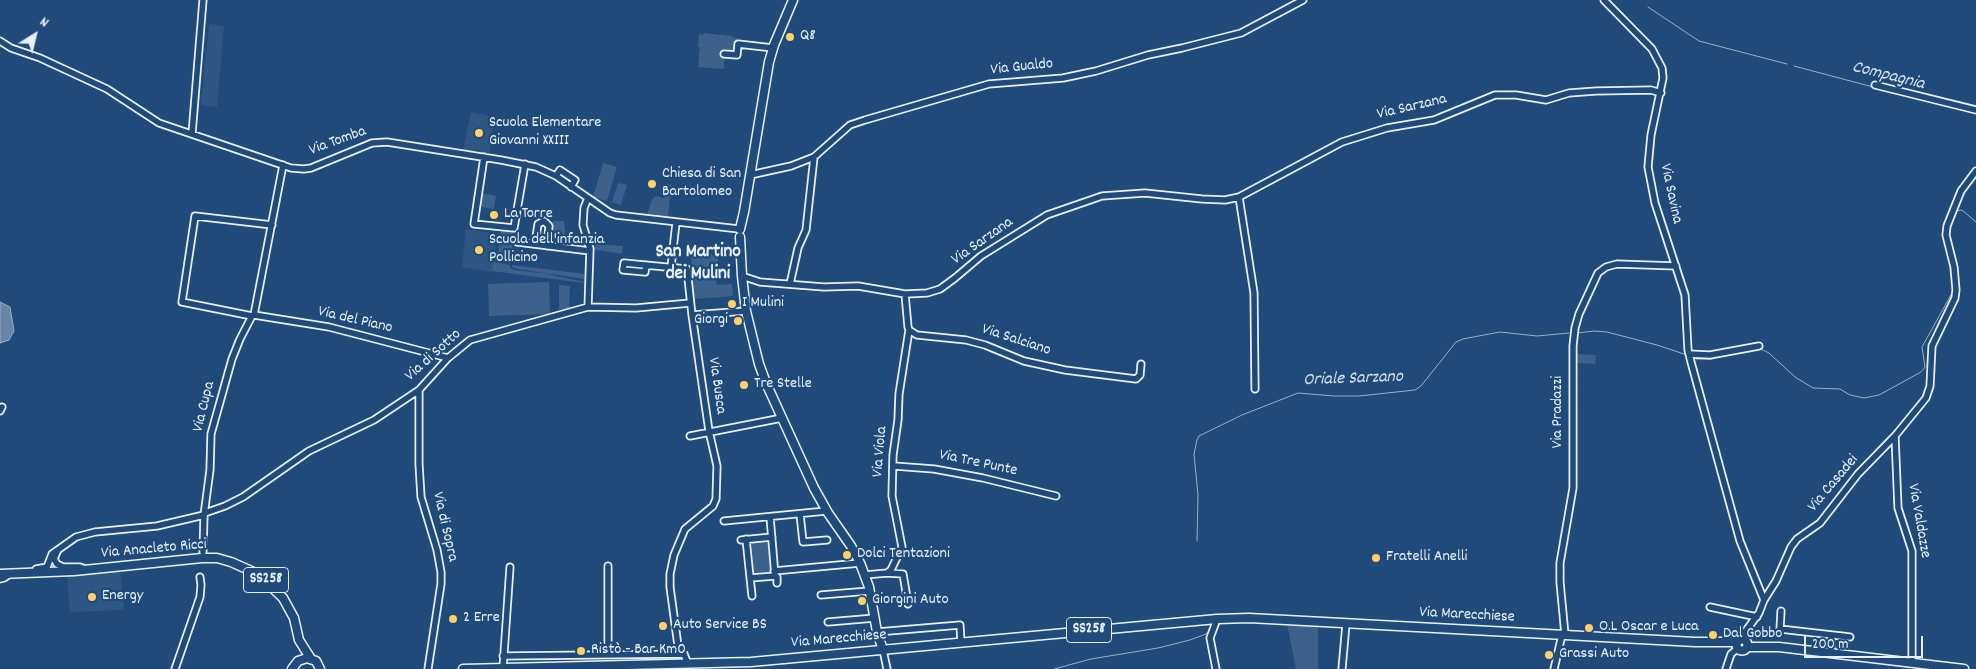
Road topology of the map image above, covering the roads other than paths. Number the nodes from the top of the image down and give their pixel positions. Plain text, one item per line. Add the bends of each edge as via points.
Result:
1 (202, 0) edge
2 (793, 0) edge
3 (1303, 0) edge
4 (1604, 0) edge
5 (0, 41) edge
6 (773, 48) junction
7 (724, 54) dead end
8 (1875, 85) dead end
9 (1661, 93) junction
10 (1976, 110) edge
11 (192, 134) junction
12 (484, 157) junction
13 (814, 157) junction
14 (525, 164) junction
15 (283, 165) junction
16 (1976, 171) edge
17 (750, 175) junction
18 (556, 176) junction
19 (571, 187) junction
20 (1239, 197) junction
21 (588, 198) junction
22 (676, 222) junction
23 (272, 225) junction
24 (739, 232) junction
25 (517, 242) dead end
26 (535, 244) junction
27 (547, 246) junction
28 (590, 251) junction
29 (646, 265) dead end
30 (1676, 266) junction
31 (672, 267) junction
32 (742, 276) junction
33 (790, 284) junction
34 (905, 294) junction
35 (690, 303) junction
36 (588, 307) junction
37 (746, 310) junction
38 (692, 315) junction
39 (253, 316) junction
40 (909, 330) junction
41 (1759, 346) dead end
42 (1689, 354) junction
43 (448, 358) junction
44 (1141, 364) dead end
45 (1255, 388) dead end
46 (419, 390) junction
47 (782, 418) junction
48 (709, 431) junction
49 (690, 436) dead end
50 (1895, 436) junction
51 (894, 466) junction
52 (1056, 496) dead end
53 (826, 511) junction
54 (205, 514) junction
55 (800, 514) junction
56 (770, 517) junction
57 (724, 521) dead end
58 (772, 537) junction
59 (827, 540) dead end
60 (59, 549) junction
61 (203, 552) dead end
62 (860, 562) junction
63 (510, 566) dead end
64 (608, 566) dead end
65 (87, 570) junction
66 (887, 573) junction
67 (0, 574) edge
68 (10, 574) junction
69 (22, 574) junction
70 (774, 574) junction
71 (865, 575) junction
72 (200, 577) dead end
73 (750, 578) junction
74 (0, 579) edge
75 (778, 583) dead end
76 (870, 591) junction
77 (821, 595) dead end
78 (752, 596) dead end
79 (1764, 600) junction
80 (908, 604) dead end
81 (1710, 607) dead end
82 (1781, 611) dead end
83 (1756, 617) junction
84 (874, 618) junction
85 (1217, 619) junction
86 (828, 622) dead end
87 (1346, 624) junction
88 (878, 635) junction
89 (1564, 635) junction
90 (1831, 635) junction
91 (1850, 637) dead end
92 (300, 640) junction
93 (961, 643) junction
94 (1741, 644) junction
95 (883, 650) junction
96 (868, 652) junction
97 (1831, 653) junction
98 (684, 654) junction
99 (608, 655) junction
100 (503, 656) junction
101 (311, 659) junction
102 (298, 661) junction
103 (1912, 663) junction
104 (685, 666) edge
105 (503, 668) edge
106 (175, 669) edge
107 (292, 669) edge
108 (320, 669) edge
109 (428, 669) edge
110 (463, 669) edge
111 (887, 669) edge
112 (1216, 669) edge
113 (1342, 669) edge
114 (1554, 669) edge
115 (1726, 669) edge
116 (1964, 669) edge

1 - 11 street
2 - 6 main road
3 - 13 street, Via Gualdo via 1241,32 1063,78 988,84 865,120 850,125
4 - 9 street, Via Savina via 1652,49 1662,68
5 - 11 street, Via Tomba via 107,90 159,123
6 - 7 street via 738,44 737,56
6 - 17 main road
8 - 10 street
9 - 20 street, Via Sarzana via 1651,90 1569,93 1546,100 1495,95 1434,120 1387,128 1342,142
9 - 30 street, Via Savina via 1651,135 1648,167 1658,213
11 - 15 street, Via Tomba
12 - 14 street, Via Tomba
12 - 14 street via 474,224 514,228
12 - 15 street, Via Tomba via 382,142 360,147 311,168
13 - 17 street, Via Gualdo
13 - 33 street via 806,230 798,248
14 - 18 street, Via Tomba
15 - 23 street, Via Cupa
16 - 50 street via 1960,191 1947,226 1956,280 1955,298 1932,346 1930,386 1926,398
17 - 24 main road
18 - 19 street, Via Tomba
18 - 19 street via 562,170 576,180
19 - 21 street, Via Tomba
20 - 34 street, Via Sarzana via 1202,200 1145,193 1102,196 1084,201 1047,215 981,256 940,289
20 - 45 street via 1254,293
21 - 22 street, Via Tomba via 616,215
21 - 28 street via 583,225
22 - 24 street, Via Tomba via 725,227
22 - 31 street
23 - 39 street, Via Cupa
23 - 39 street, Via del Piano via 195,216 182,302
24 - 32 main road via 736,244
25 - 26 street
26 - 27 street
26 - 27 street via 538,224 544,221 549,226
27 - 28 street
28 - 36 street
29 - 31 street
30 - 42 street, Via Savina via 1685,295
30 - 89 street, Via Pradazzi via 1617,264 1606,267 1598,273 1579,314 1573,346 1573,488 1560,563
31 - 35 street, Via Busca via 687,268
32 - 33 street, Via Sarzana via 760,282
32 - 37 main road
33 - 34 street, Via Sarzana via 858,286
34 - 40 street
35 - 36 street via 636,308
35 - 38 street, Via Busca
36 - 43 street, Via di Sotto via 476,338
37 - 38 street
37 - 47 main road via 759,364
38 - 48 street, Via Busca
39 - 43 street, Via del Piano via 329,327
39 - 54 street, Via Cupa via 232,359 211,434
40 - 44 street, Via Salciano via 917,335 966,340 1065,370 1136,379 1140,375
40 - 51 street, Via Viola via 899,394
41 - 42 street via 1710,355
42 - 79 street, Via Savina via 1740,541
43 - 46 street, Via di Sotto
46 - 54 street, Via di Sotto via 374,420 309,451 243,497
46 - 109 street, Via di Sopra via 422,497 441,572
47 - 48 street
47 - 53 main road
48 - 49 street
48 - 98 street, Via Busca via 717,466 716,499 709,510 684,529 670,574 678,646
50 - 79 street, Via Casadei via 1858,474 1820,523 1797,539
50 - 103 street, Via Valdazze via 1898,508 1912,551
51 - 52 street, Via Tre Punte via 983,478
51 - 66 street, Via Viola via 892,496 902,547
53 - 55 street
53 - 62 main road
54 - 60 street via 157,526 95,532 76,537
54 - 61 street, Via Cupa
55 - 56 street
55 - 59 street via 803,542
56 - 57 street
56 - 58 street
58 - 70 street
58 - 73 street via 743,539
60 - 65 street via 54,559 57,564
60 - 69 street via 50,557 47,567 29,569
62 - 70 street
62 - 71 main road
63 - 100 street
64 - 99 street
65 - 69 main road, Via Anacleto Ricci / SS258
65 - 92 main road, Via Anacleto Ricci / SS258 via 202,558 217,558 240,565 266,579 283,598 294,618
66 - 71 street
66 - 80 street via 903,574
67 - 68 main road, Via Anacleto Ricci / SS258
68 - 69 main road, Via Anacleto Ricci / SS258
68 - 74 street
70 - 73 street
70 - 75 street
71 - 76 main road
72 - 106 street via 200,598
73 - 78 street
76 - 77 street
76 - 84 main road
79 - 83 street
81 - 83 street
82 - 90 street via 1780,629
83 - 94 street
84 - 86 street
84 - 88 main road
85 - 87 main road, Via Marecchiese / SS258
85 - 93 main road, Via Marecchiese / SS258
85 - 112 street via 1210,638
87 - 89 main road, Via Marecchiese / SS258
87 - 113 street
88 - 93 street via 960,625
88 - 95 main road
88 - 96 main road
89 - 94 main road, Via Marecchiese / SS258
89 - 114 street, Via Pradazzi
90 - 91 street
90 - 97 street
92 - 101 main road, Via Anacleto Ricci / SS258
92 - 102 main road, Via Anacleto Ricci / SS258
93 - 95 main road, Via Marecchiese / SS258
94 - 97 main road, Via Marecchiese / SS258
94 - 115 street via 1731,654
95 - 96 main road, Via Marecchiese / SS258
95 - 111 street
96 - 104 main road, Via Marecchiese / SS258
97 - 103 main road, Via Marecchiese / SS258
98 - 99 street
98 - 104 street, Via Busca
99 - 100 street
100 - 105 street
101 - 102 main road
101 - 108 main road, SS258
102 - 107 main road
103 - 116 main road, Via Marecchiese / SS258
104 - 105 main road, Via Marecchiese / SS258
105 - 110 main road, Via Marecchiese / SS258

